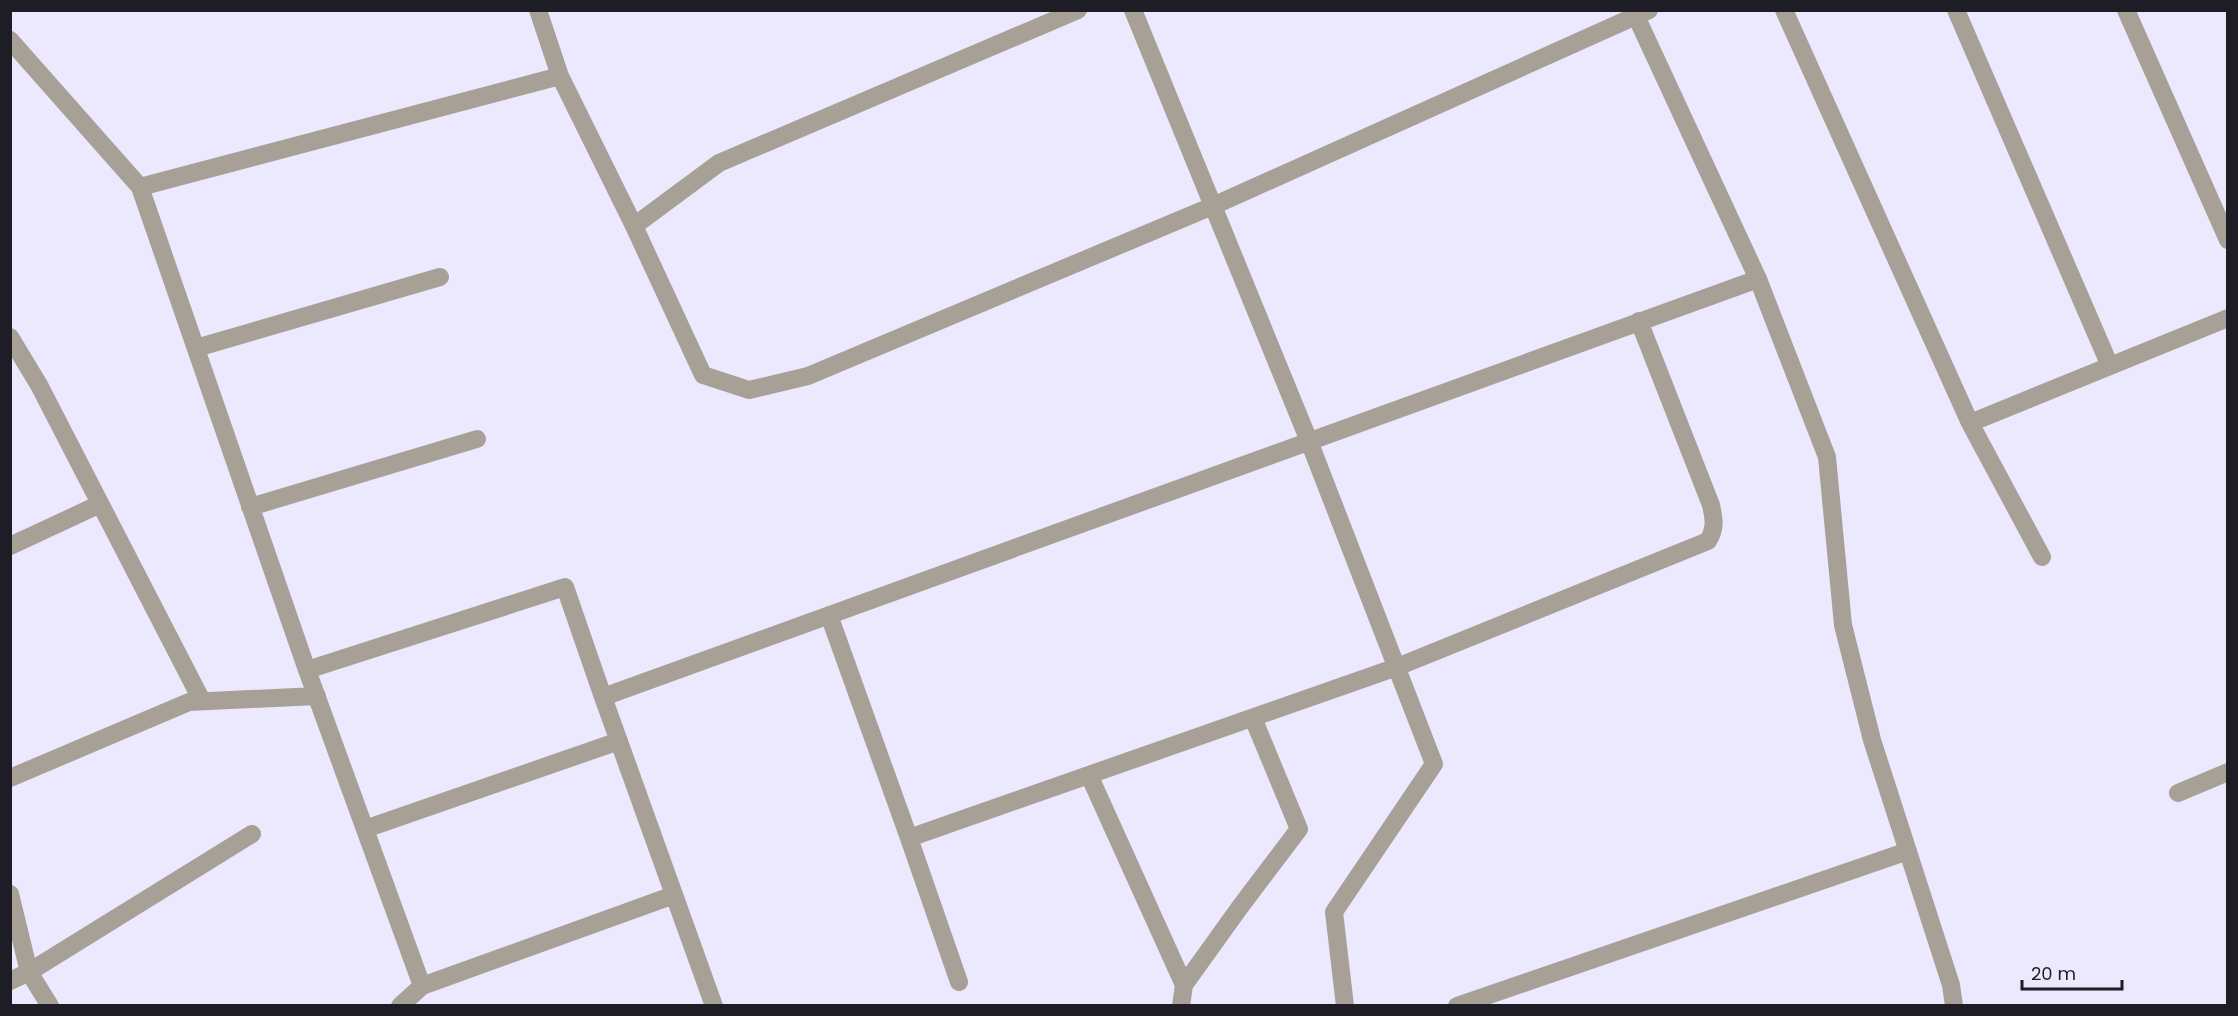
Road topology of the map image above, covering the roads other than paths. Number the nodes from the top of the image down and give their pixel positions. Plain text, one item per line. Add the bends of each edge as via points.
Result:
1 (538, 10) edge
2 (1078, 10) edge
3 (1133, 10) edge
4 (1784, 10) edge
5 (1956, 10) edge
6 (2126, 10) edge
7 (1643, 13) edge
8 (10, 40) edge
9 (560, 76) junction
10 (140, 187) junction
11 (1215, 205) junction
12 (634, 226) junction
13 (2228, 240) edge
14 (440, 277) dead end
15 (1758, 279) junction
16 (2228, 318) edge
17 (1639, 321) junction
18 (12, 344) edge
19 (196, 348) junction
20 (2110, 366) junction
21 (1970, 423) junction
22 (477, 439) dead end
23 (1310, 441) junction
24 (100, 504) junction
25 (250, 507) junction
26 (10, 546) edge
27 (2042, 557) dead end
28 (829, 615) junction
29 (1397, 667) junction
30 (307, 670) junction
31 (317, 696) junction
32 (603, 697) junction
33 (202, 701) junction
34 (1253, 718) junction
35 (619, 741) junction
36 (2228, 772) edge
37 (1089, 775) junction
38 (10, 778) edge
39 (2178, 793) dead end
40 (365, 829) junction
41 (252, 834) dead end
42 (909, 838) junction
43 (1908, 851) junction
44 (10, 894) edge
45 (674, 895) junction
46 (28, 972) junction
47 (10, 981) edge
48 (959, 982) dead end
49 (1184, 985) junction
50 (422, 986) junction
51 (50, 1005) edge
52 (400, 1005) edge
53 (714, 1005) edge
54 (1181, 1005) edge
55 (1345, 1005) edge
56 (1457, 1005) edge
57 (1954, 1005) edge

1 - 9 street
2 - 12 street via 719,163
3 - 11 street
4 - 21 street
5 - 20 street
6 - 13 street
7 - 11 street
7 - 15 street
8 - 10 street
9 - 10 street
9 - 12 street
10 - 19 street
11 - 12 street via 808,376 748,390 703,375
11 - 23 street
14 - 19 street
15 - 17 street
15 - 43 street via 1827,457 1843,625 1872,740
16 - 20 street
17 - 23 street
17 - 29 street via 1711,505 1714,522 1708,541
18 - 24 street via 39,386
19 - 25 street
20 - 21 street
21 - 27 street
22 - 25 street
23 - 28 street
23 - 29 street
24 - 26 street
24 - 33 street
25 - 30 street
28 - 32 street
28 - 42 street
29 - 34 street
29 - 55 street via 1434,764 1334,912
30 - 31 street
30 - 32 street via 565,587
31 - 33 street
31 - 40 street
32 - 35 street
33 - 38 street via 189,702
34 - 37 street
34 - 49 street via 1299,829
35 - 40 street
35 - 45 street
36 - 39 street
37 - 42 street
37 - 49 street
40 - 50 street
41 - 46 street
42 - 48 street
43 - 56 street
43 - 57 street
44 - 46 street
45 - 50 street
45 - 53 street
46 - 47 street
46 - 51 street
49 - 54 street
50 - 52 street

